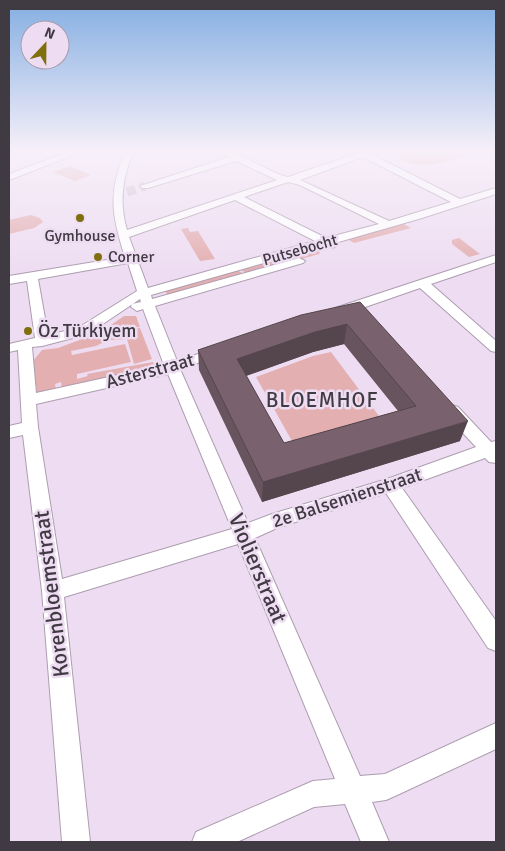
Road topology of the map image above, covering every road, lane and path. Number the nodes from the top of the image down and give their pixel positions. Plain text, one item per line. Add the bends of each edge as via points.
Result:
1 (122, 191) edge
2 (256, 191) edge
3 (319, 191) edge
4 (436, 191) edge
5 (496, 192) edge
6 (237, 197) junction
7 (496, 202) edge
8 (460, 203) junction
9 (418, 216) junction
10 (432, 223) junction
11 (388, 224) junction
12 (124, 236) junction
13 (325, 242) junction
14 (338, 249) junction
15 (131, 259) junction
16 (490, 260) edge
17 (496, 271) edge
18 (32, 276) junction
19 (9, 280) edge
20 (422, 283) junction
21 (145, 299) junction
22 (326, 316) edge
23 (25, 345) edge
24 (228, 348) edge
25 (496, 348) edge
26 (172, 367) junction
27 (441, 398) edge
28 (30, 400) junction
29 (30, 428) junction
30 (9, 432) edge
31 (494, 452) edge
32 (390, 485) junction
33 (243, 534) junction
34 (53, 591) junction
35 (496, 640) edge
36 (496, 736) edge
37 (352, 790) junction
38 (76, 842) edge
39 (206, 842) edge
40 (375, 842) edge

1 - 12 street, Violierstraat via 117,207
2 - 6 street
3 - 11 street
4 - 8 street
5 - 8 street, Putsebocht
6 - 12 street
6 - 13 street
7 - 10 street, Putsebocht
8 - 9 street, Putsebocht
9 - 10 street
9 - 11 street, Putsebocht
10 - 14 street, Putsebocht
11 - 13 street, Putsebocht
12 - 15 street, Violierstraat
13 - 14 street
13 - 21 street, Putsebocht
14 - 21 street, Putsebocht
15 - 18 street
15 - 21 street, Violierstraat
16 - 17 street
16 - 20 street
18 - 19 street
18 - 23 street, Korenbloemstraat
20 - 22 street via 360,310
20 - 25 street
21 - 23 street, Putsebocht via 108,314 83,331
21 - 26 street, Violierstraat
23 - 28 street, Korenbloemstraat
24 - 26 street, Asterstraat
26 - 28 street, Asterstraat
26 - 33 street, Violierstraat
27 - 31 street
28 - 29 street, Korenbloemstraat
29 - 30 street
29 - 34 street, Korenbloemstraat
31 - 32 street, 2e Balsemienstraat
32 - 33 street, 2e Balsemienstraat
32 - 35 street
33 - 34 street, 2e Balsemienstraat
33 - 37 street, Violierstraat
34 - 38 street, Korenbloemstraat
36 - 37 street via 386,787
37 - 39 street via 313,794
37 - 40 street, Violierstraat

